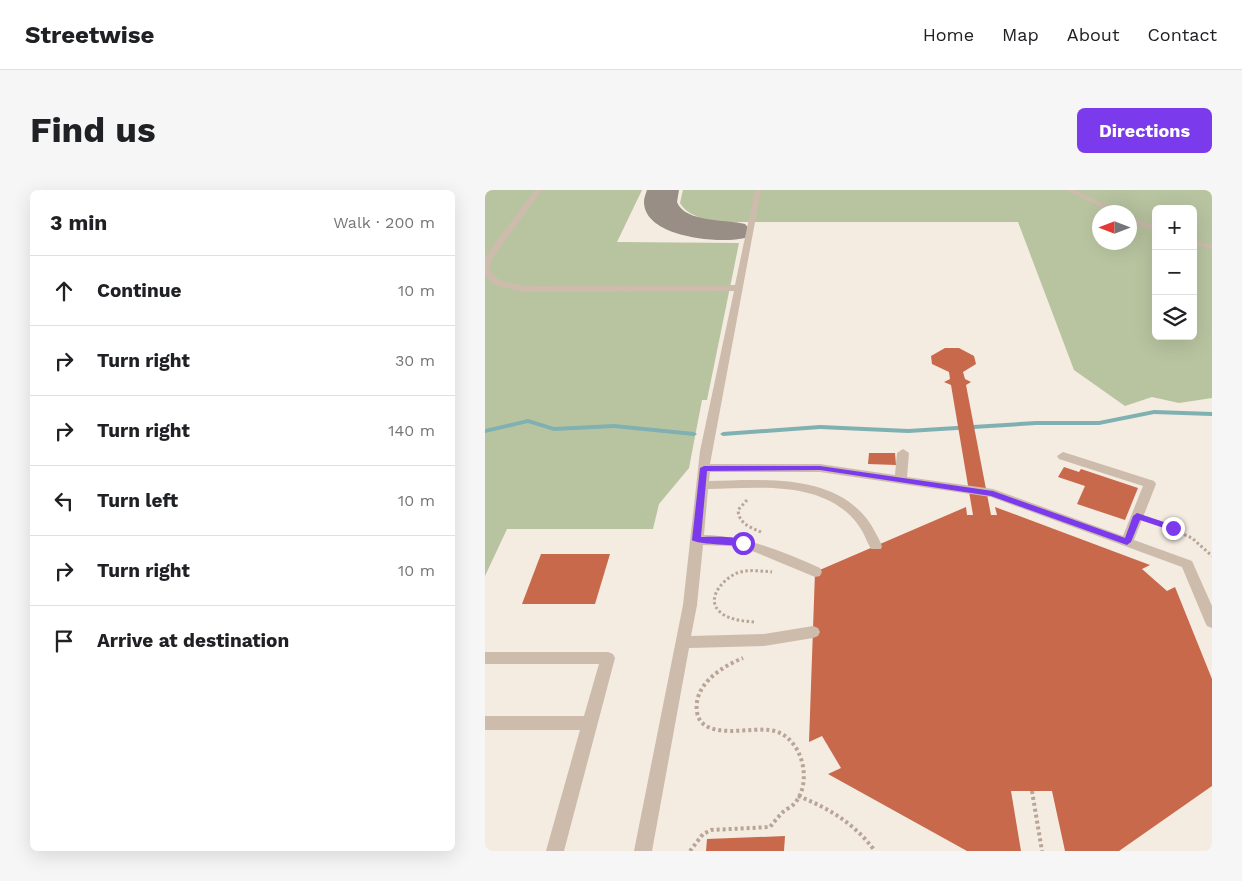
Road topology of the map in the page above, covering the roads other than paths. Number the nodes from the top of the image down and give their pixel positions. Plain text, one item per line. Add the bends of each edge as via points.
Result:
1 (539, 190) edge
2 (758, 190) edge
3 (1069, 190) edge
4 (1101, 205) edge
5 (1137, 222) edge
6 (1152, 228) edge
7 (1197, 243) edge
8 (1212, 247) edge
9 (485, 272) edge
10 (739, 288) junction
11 (903, 453) dead end
12 (1063, 456) dead end
13 (704, 468) junction
14 (900, 480) junction
15 (702, 485) junction
16 (696, 540) junction
17 (1127, 542) junction
18 (876, 546) dead end
19 (815, 572) dead end
20 (1212, 622) edge
21 (813, 632) dead end
22 (683, 642) junction
23 (485, 658) edge
24 (590, 723) junction
25 (485, 724) edge
26 (555, 851) edge
27 (643, 851) edge

1 - 9 lane via 488,259
2 - 10 lane
3 - 4 lane
5 - 6 lane
7 - 8 lane
9 - 10 lane via 498,283 523,289
10 - 13 lane
11 - 14 lane
12 - 17 lane via 1150,484
13 - 14 lane via 820,468
13 - 15 lane
14 - 17 lane via 993,493
15 - 16 lane
15 - 18 lane via 791,485 825,493 853,510 865,522
16 - 19 lane via 743,543
16 - 22 lane
17 - 20 lane via 1187,564
21 - 22 lane via 764,640
22 - 27 lane
23 - 24 lane via 607,658
24 - 25 lane
24 - 26 lane

